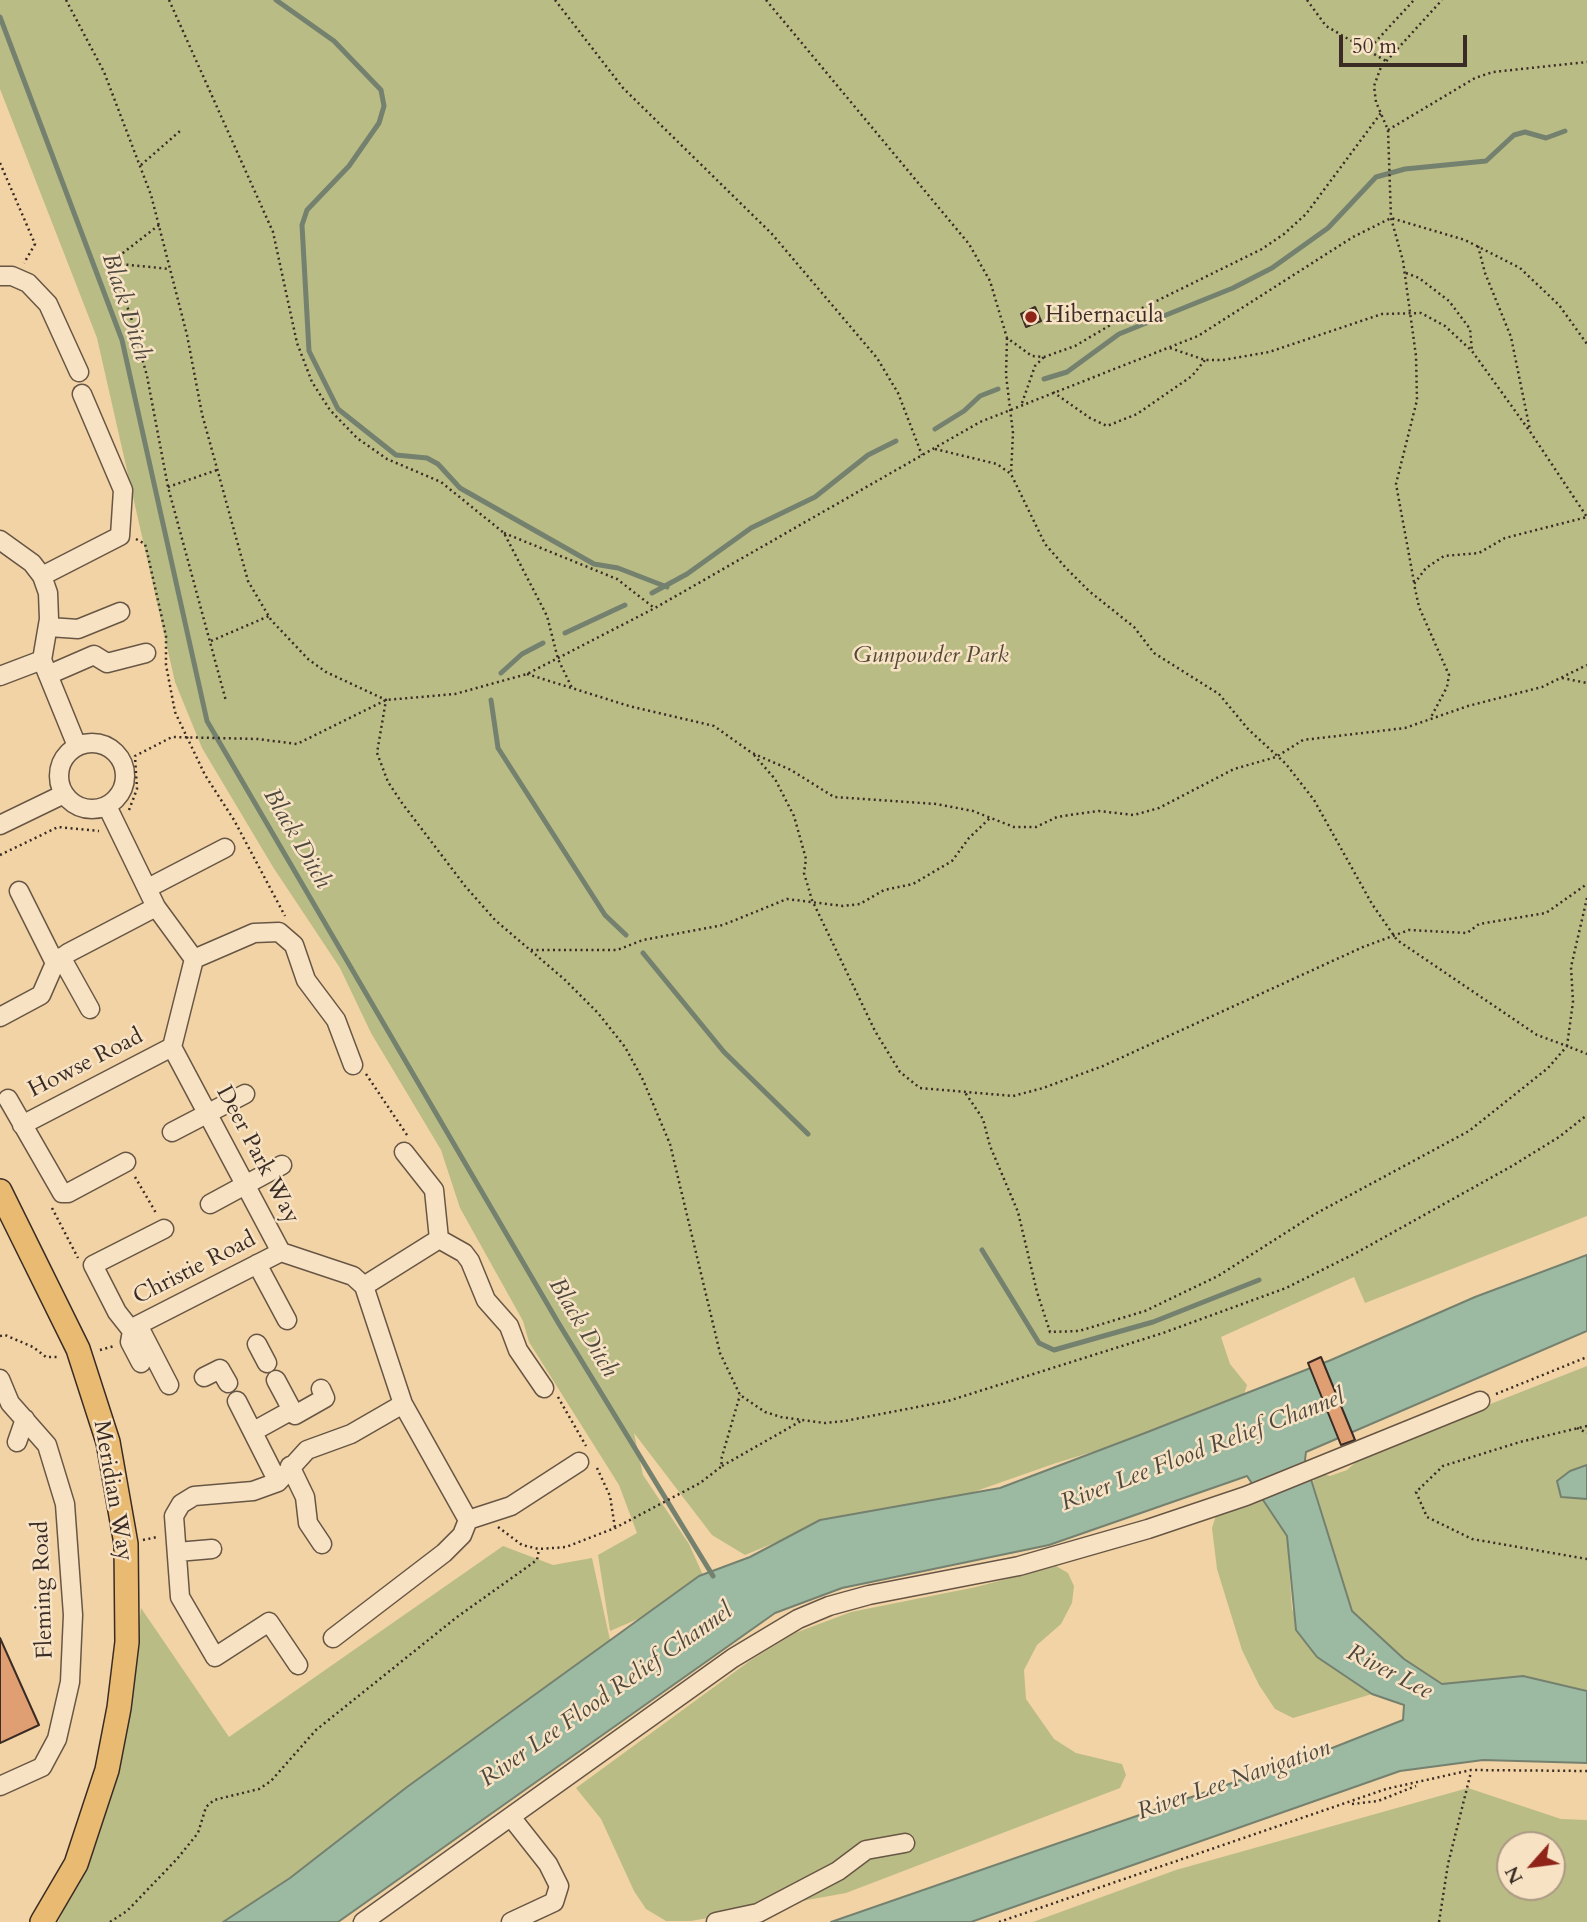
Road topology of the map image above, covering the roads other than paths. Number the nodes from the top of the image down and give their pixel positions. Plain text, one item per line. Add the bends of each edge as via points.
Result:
1 (6, 276) edge
2 (79, 372) dead end
3 (82, 394) dead end
4 (0, 540) edge
5 (42, 576) junction
6 (120, 612) dead end
7 (48, 627) junction
8 (146, 653) dead end
9 (45, 668) junction
10 (0, 676) edge
11 (77, 746) junction
12 (64, 794) junction
13 (107, 806) junction
14 (0, 825) edge
15 (225, 848) dead end
16 (148, 888) junction
17 (19, 891) dead end
18 (156, 906) junction
19 (194, 959) junction
20 (58, 960) junction
21 (90, 1009) dead end
22 (0, 1017) edge
23 (172, 1047) junction
24 (353, 1065) dead end
25 (245, 1094) dead end
26 (9, 1099) dead end
27 (207, 1114) junction
28 (22, 1125) junction
29 (173, 1132) dead end
30 (404, 1152) dead end
31 (126, 1162) road end
32 (282, 1165) dead end
33 (245, 1185) junction
34 (0, 1191) edge
35 (210, 1204) dead end
36 (164, 1229) road end
37 (439, 1239) junction
38 (281, 1252) junction
39 (257, 1264) junction
40 (364, 1286) junction
41 (287, 1320) dead end
42 (135, 1328) junction
43 (257, 1344) dead end
44 (141, 1363) dead end
45 (267, 1363) dead end
46 (204, 1377) dead end
47 (0, 1379) edge
48 (276, 1380) dead end
49 (228, 1383) dead end
50 (169, 1385) dead end
51 (544, 1388) dead end
52 (321, 1389) dead end
53 (237, 1401) dead end
54 (1480, 1401) road end
55 (403, 1404) junction
56 (292, 1410) junction
57 (25, 1419) junction
58 (254, 1431) junction
59 (17, 1442) dead end
60 (579, 1462) dead end
61 (290, 1466) junction
62 (278, 1482) junction
63 (468, 1520) junction
64 (322, 1544) dead end
65 (212, 1549) dead end
66 (177, 1552) junction
67 (333, 1638) dead end
68 (298, 1665) dead end
69 (0, 1786) edge
70 (511, 1816) junction
71 (905, 1843) dead end
72 (42, 1922) edge
73 (363, 1922) edge
74 (511, 1922) edge
75 (716, 1922) edge

1 - 2 street via 28,283 38,293 57,318
3 - 5 street via 123,489 120,536
4 - 5 street
5 - 7 street via 48,593
6 - 7 street via 78,629
7 - 9 street
8 - 9 street via 107,663 94,654
9 - 10 street
9 - 11 street
11 - 12 street via 60,767
11 - 13 street via 103,744 122,761 124,787
12 - 13 street via 83,808
12 - 14 street
13 - 16 street
15 - 16 street
16 - 18 street
17 - 20 street
18 - 19 street
18 - 20 street
19 - 23 street
19 - 24 street via 237,940 279,932 294,945 306,980 336,1020
20 - 21 street
20 - 22 street via 41,995
23 - 27 street, Deer Park Way
23 - 28 street, Howse Road
25 - 27 street
26 - 28 street, Howse Road
27 - 29 street
27 - 33 street, Deer Park Way
28 - 31 street, Howse Road via 62,1193
30 - 37 street via 434,1190
32 - 33 street
33 - 35 street
33 - 38 street, Deer Park Way
34 - 72 main road, Meridian Way via 78,1349 108,1443 126,1544 127,1642 107,1770 76,1864
36 - 42 street, Christie Road via 93,1265 117,1312
37 - 40 street
37 - 51 street via 464,1253 486,1300 509,1326 518,1350
38 - 39 street, Christie Road
38 - 40 street, Deer Park Way via 353,1276
39 - 41 street
39 - 42 street, Christie Road
40 - 55 street
42 - 44 street, Christie Road via 130,1342
42 - 50 street
43 - 45 street
46 - 49 street via 220,1368
47 - 57 street, Fleming Road via 10,1403
48 - 56 street
52 - 56 street via 325,1398 295,1415
53 - 58 street
54 - 70 street via 1246,1496 1080,1549 958,1580 869,1595 798,1619 733,1658
55 - 61 street via 351,1434 307,1450
55 - 63 street
56 - 58 street
57 - 59 street
57 - 69 street, Fleming Road via 47,1445 65,1504 73,1615 70,1682 57,1739 42,1767
58 - 62 street
60 - 63 street via 522,1500
61 - 62 street
61 - 64 street via 306,1497 308,1522
62 - 66 street via 253,1491 187,1499 174,1516
63 - 67 street via 462,1535 444,1553
65 - 66 street
66 - 68 street via 180,1597 215,1657 269,1622
70 - 73 street
70 - 74 street via 559,1886 554,1902
71 - 75 street via 866,1850 838,1871 758,1913

